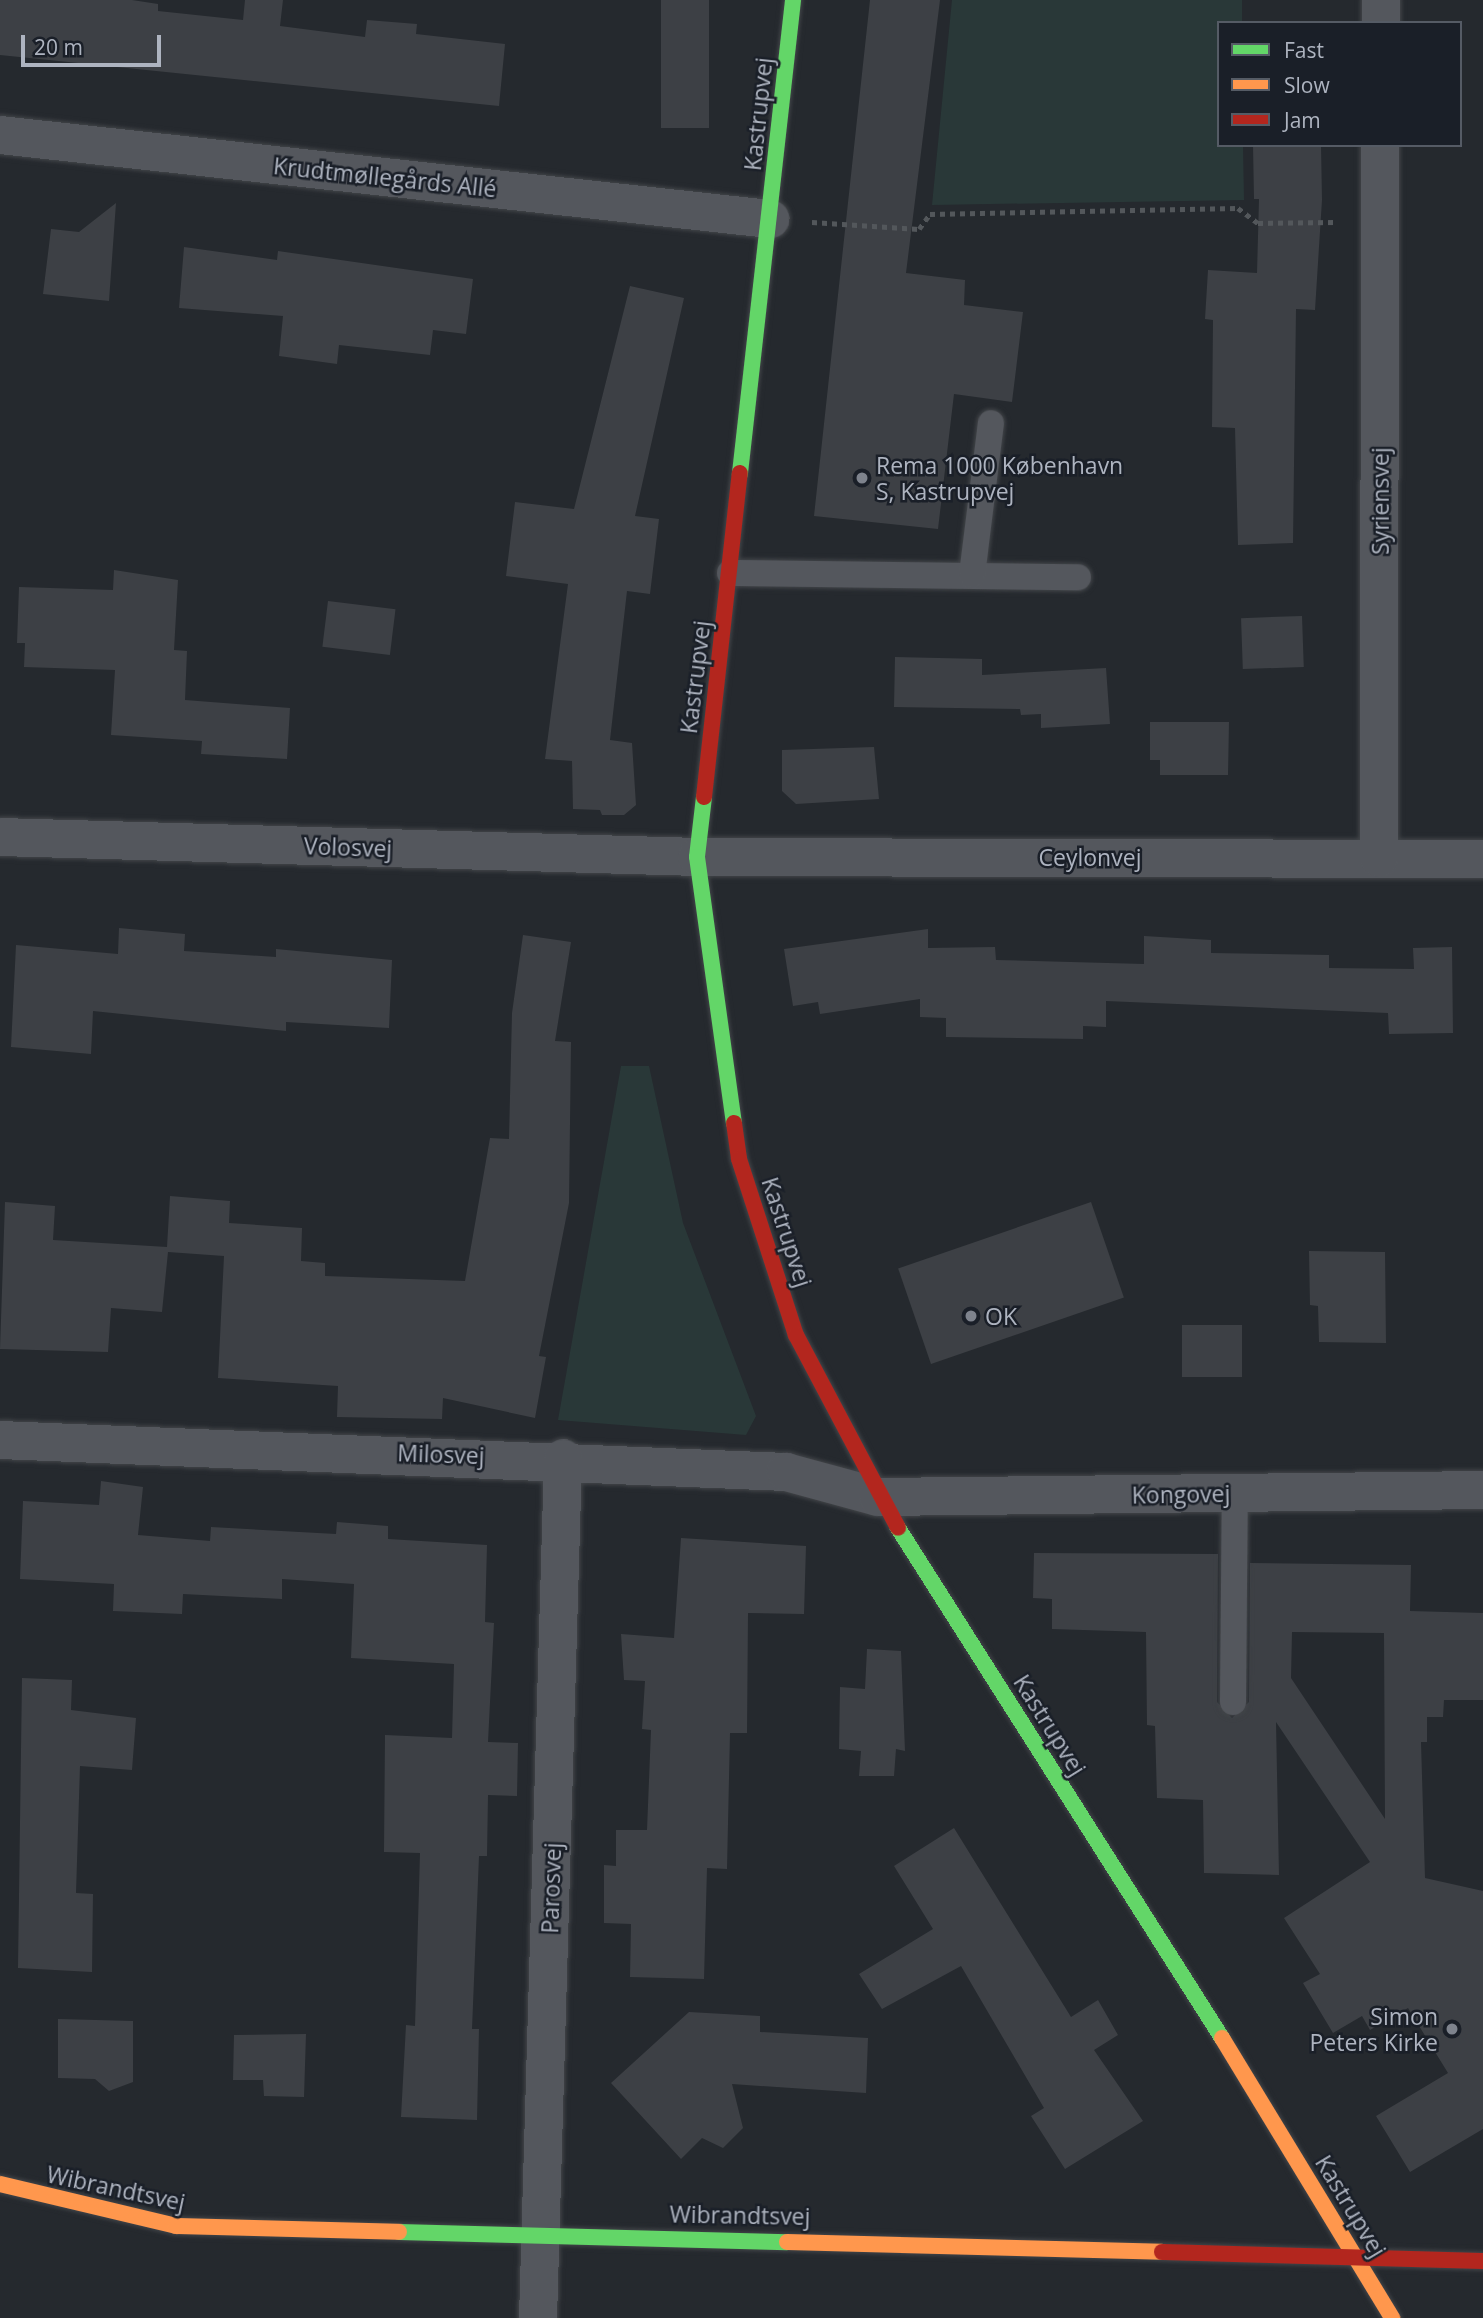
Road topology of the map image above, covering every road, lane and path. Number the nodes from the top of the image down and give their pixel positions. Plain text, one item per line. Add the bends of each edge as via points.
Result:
1 (793, 0) edge
2 (1381, 0) edge
3 (1381, 21) edge
4 (0, 135) edge
5 (1380, 147) edge
6 (770, 219) junction
7 (1380, 220) junction
8 (992, 424) dead end
9 (730, 573) junction
10 (972, 575) junction
11 (1078, 577) dead end
12 (0, 837) edge
13 (697, 857) junction
14 (1379, 858) junction
15 (1483, 859) edge
16 (0, 1440) edge
17 (564, 1458) junction
18 (1483, 1490) edge
19 (1235, 1493) junction
20 (878, 1497) junction
21 (1233, 1702) dead end
22 (0, 2185) edge
23 (541, 2233) junction
24 (1357, 2259) junction
25 (1483, 2261) edge
26 (538, 2318) edge
27 (1392, 2318) edge

1 - 6 street, Kastrupvej
2 - 3 street
4 - 6 street, Krudtmøllegårds Allé
5 - 7 street, Syriensvej
6 - 7 path via 919,229 930,214 1238,208 1258,223
6 - 9 street, Kastrupvej
7 - 14 street, Syriensvej
8 - 10 lane
9 - 10 lane
9 - 13 street, Kastrupvej
10 - 11 lane
12 - 13 street, Volosvej
13 - 14 street, Ceylonvej
13 - 20 street, Kastrupvej via 739,1158 796,1335
14 - 15 street, Ceylonvej
16 - 17 street, Milosvej
17 - 20 street, Milosvej via 786,1472
17 - 23 street, Parosvej
18 - 19 street, Kongovej
19 - 20 street, Kongovej
19 - 21 lane
20 - 24 street, Kastrupvej
22 - 23 street, Wibrandtsvej via 176,2226
23 - 24 street, Wibrandtsvej
23 - 26 street, Parosvej
24 - 25 street, Wibrandtsvej
24 - 27 street, Kastrupvej

